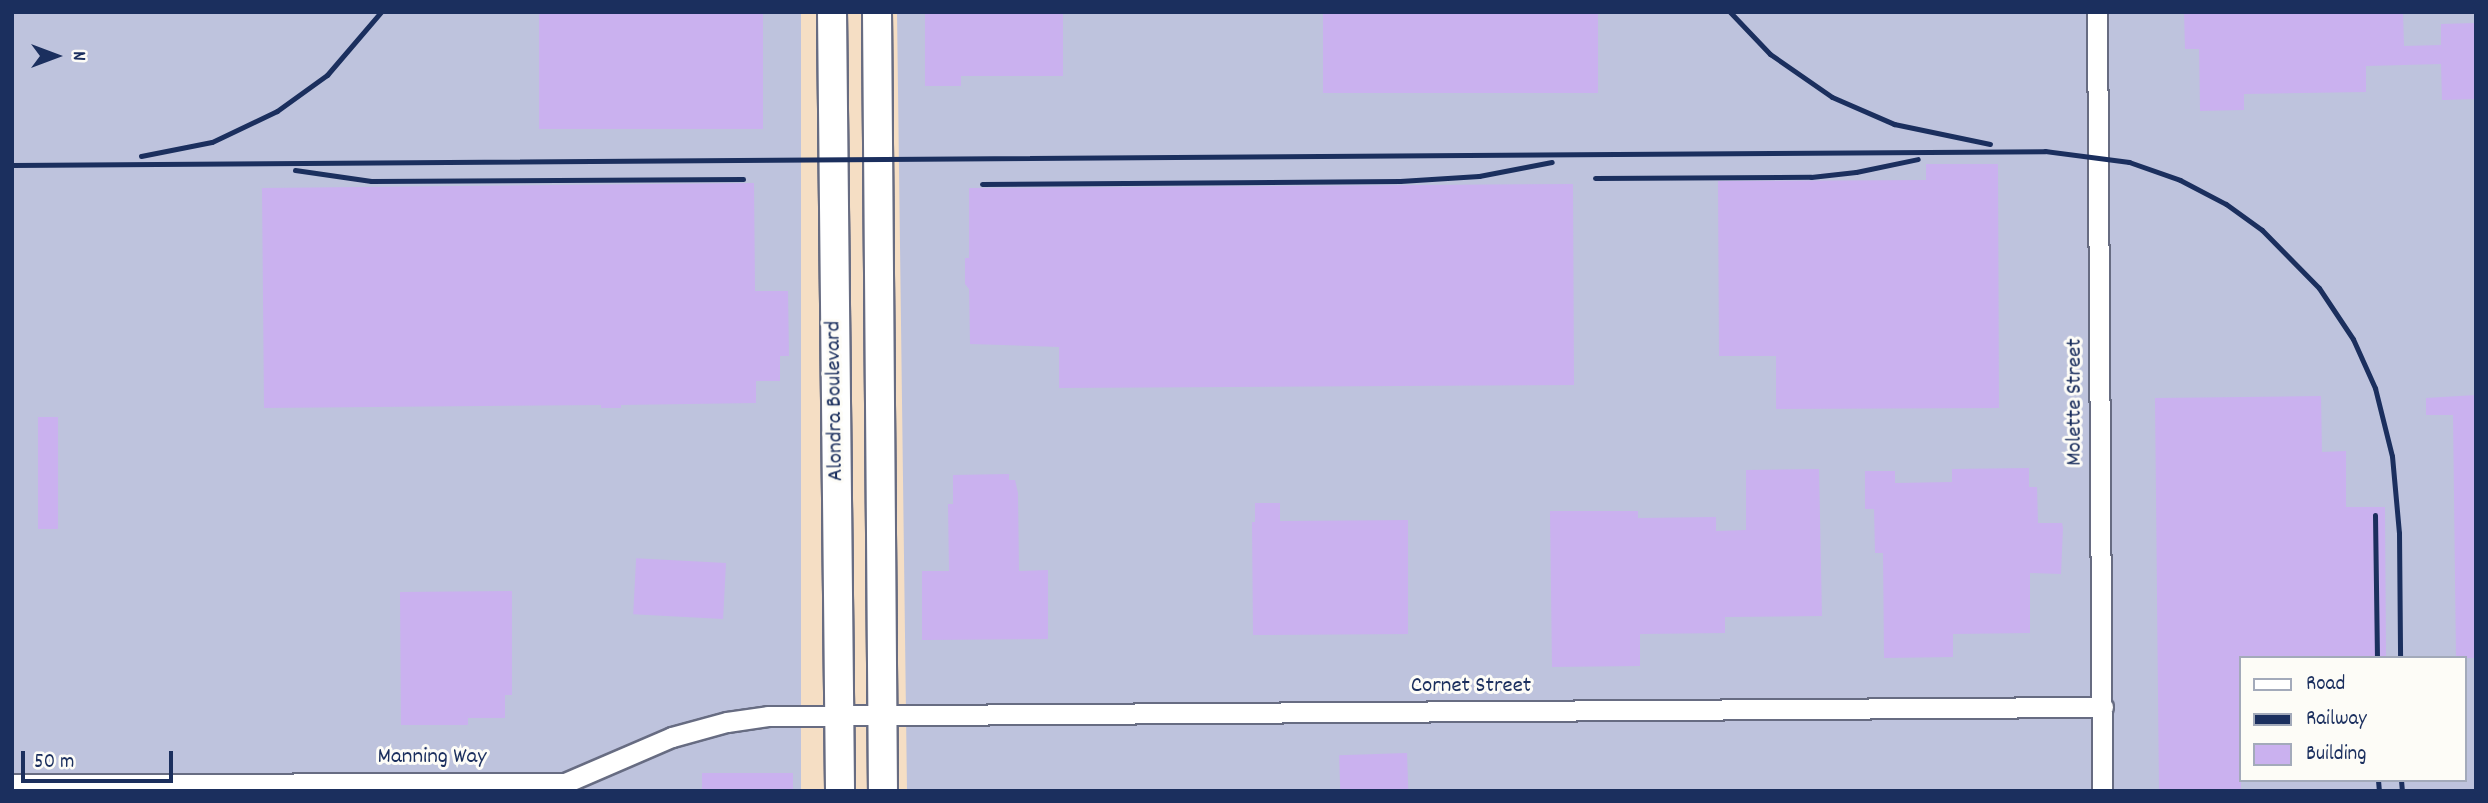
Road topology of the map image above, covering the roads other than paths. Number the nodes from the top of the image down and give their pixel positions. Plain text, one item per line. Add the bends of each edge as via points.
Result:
1 (832, 12) edge
2 (877, 12) edge
3 (2096, 12) edge
4 (2103, 706) junction
5 (839, 716) junction
6 (882, 716) junction
7 (12, 784) edge
8 (840, 791) edge
9 (883, 791) edge
10 (2102, 791) edge

1 - 5 main road, Alondra Boulevard
2 - 6 main road, Alondra Boulevard
3 - 4 street, Molette Street
4 - 6 street, Cornet Street
4 - 10 street, Molette Street
5 - 6 street, Cornet Street
5 - 7 street, Manning Way via 768,716 727,722 672,737 565,783
5 - 8 main road, Alondra Boulevard
6 - 9 main road, Alondra Boulevard

